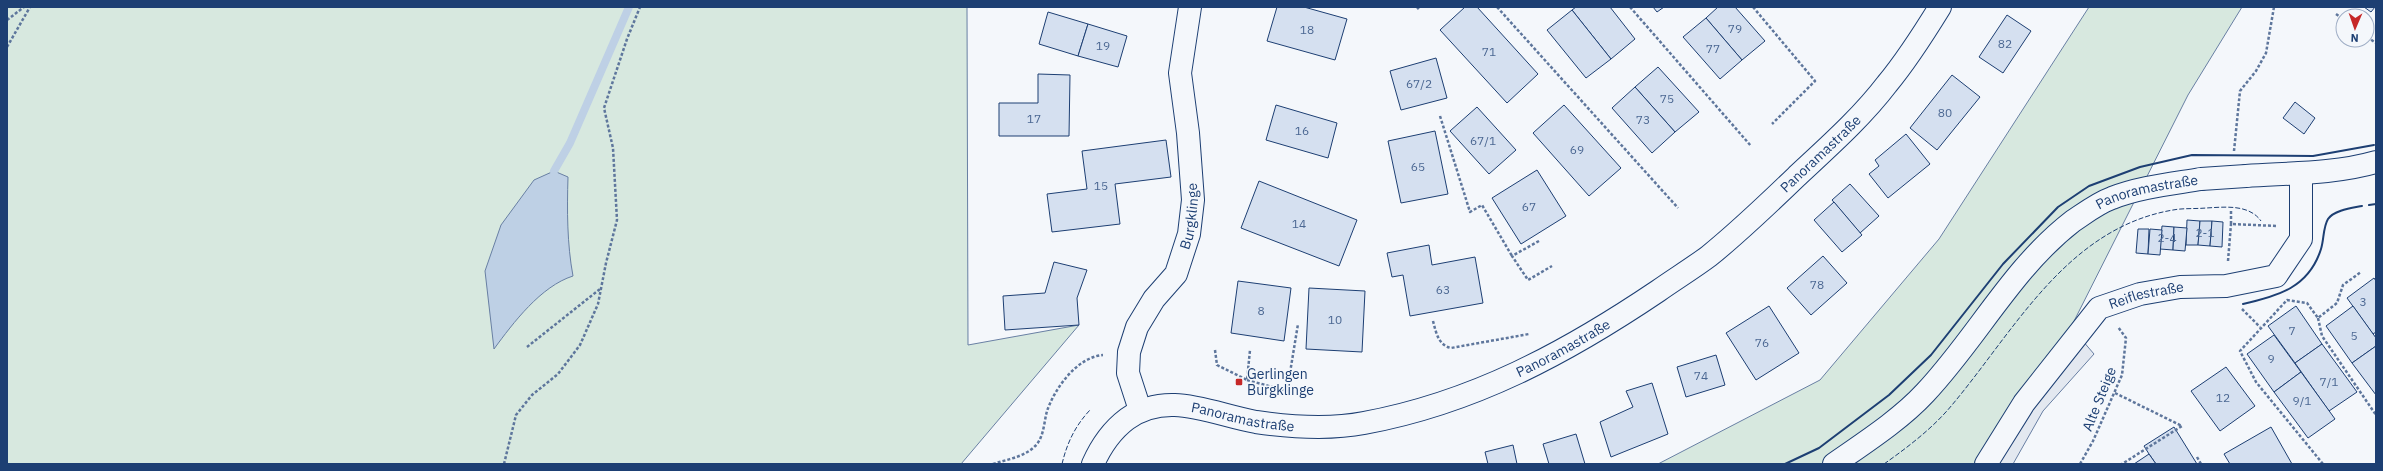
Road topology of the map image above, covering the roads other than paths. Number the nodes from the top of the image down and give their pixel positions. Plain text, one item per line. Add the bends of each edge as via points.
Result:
1 (1190, 7) edge
2 (1940, 7) edge
3 (2376, 162) edge
4 (2301, 173) junction
5 (1140, 410) junction
6 (1094, 464) edge
7 (1834, 464) edge
8 (1986, 464) edge

1 - 5 main road, Burgklinge via 1180,73 1192,193 1189,234 1176,274 1154,299 1137,326 1128,373
2 - 5 main road, Panoramastraße via 1887,85 1844,132 1721,246 1632,309 1524,372 1435,406 1360,424 1292,427 1181,405 1160,404
3 - 4 main road, Panoramastraße via 2355,168
4 - 7 main road, Panoramastraße, bridge via 2201,179 2157,186 2111,198 2083,214 2053,237 2030,261 1925,394
4 - 8 main road, Reiflestraße via 2301,239 2276,276 2226,286 2174,288 2140,294 2099,308 2024,404
5 - 6 main road, Panoramastraße via 1118,425 1100,447

